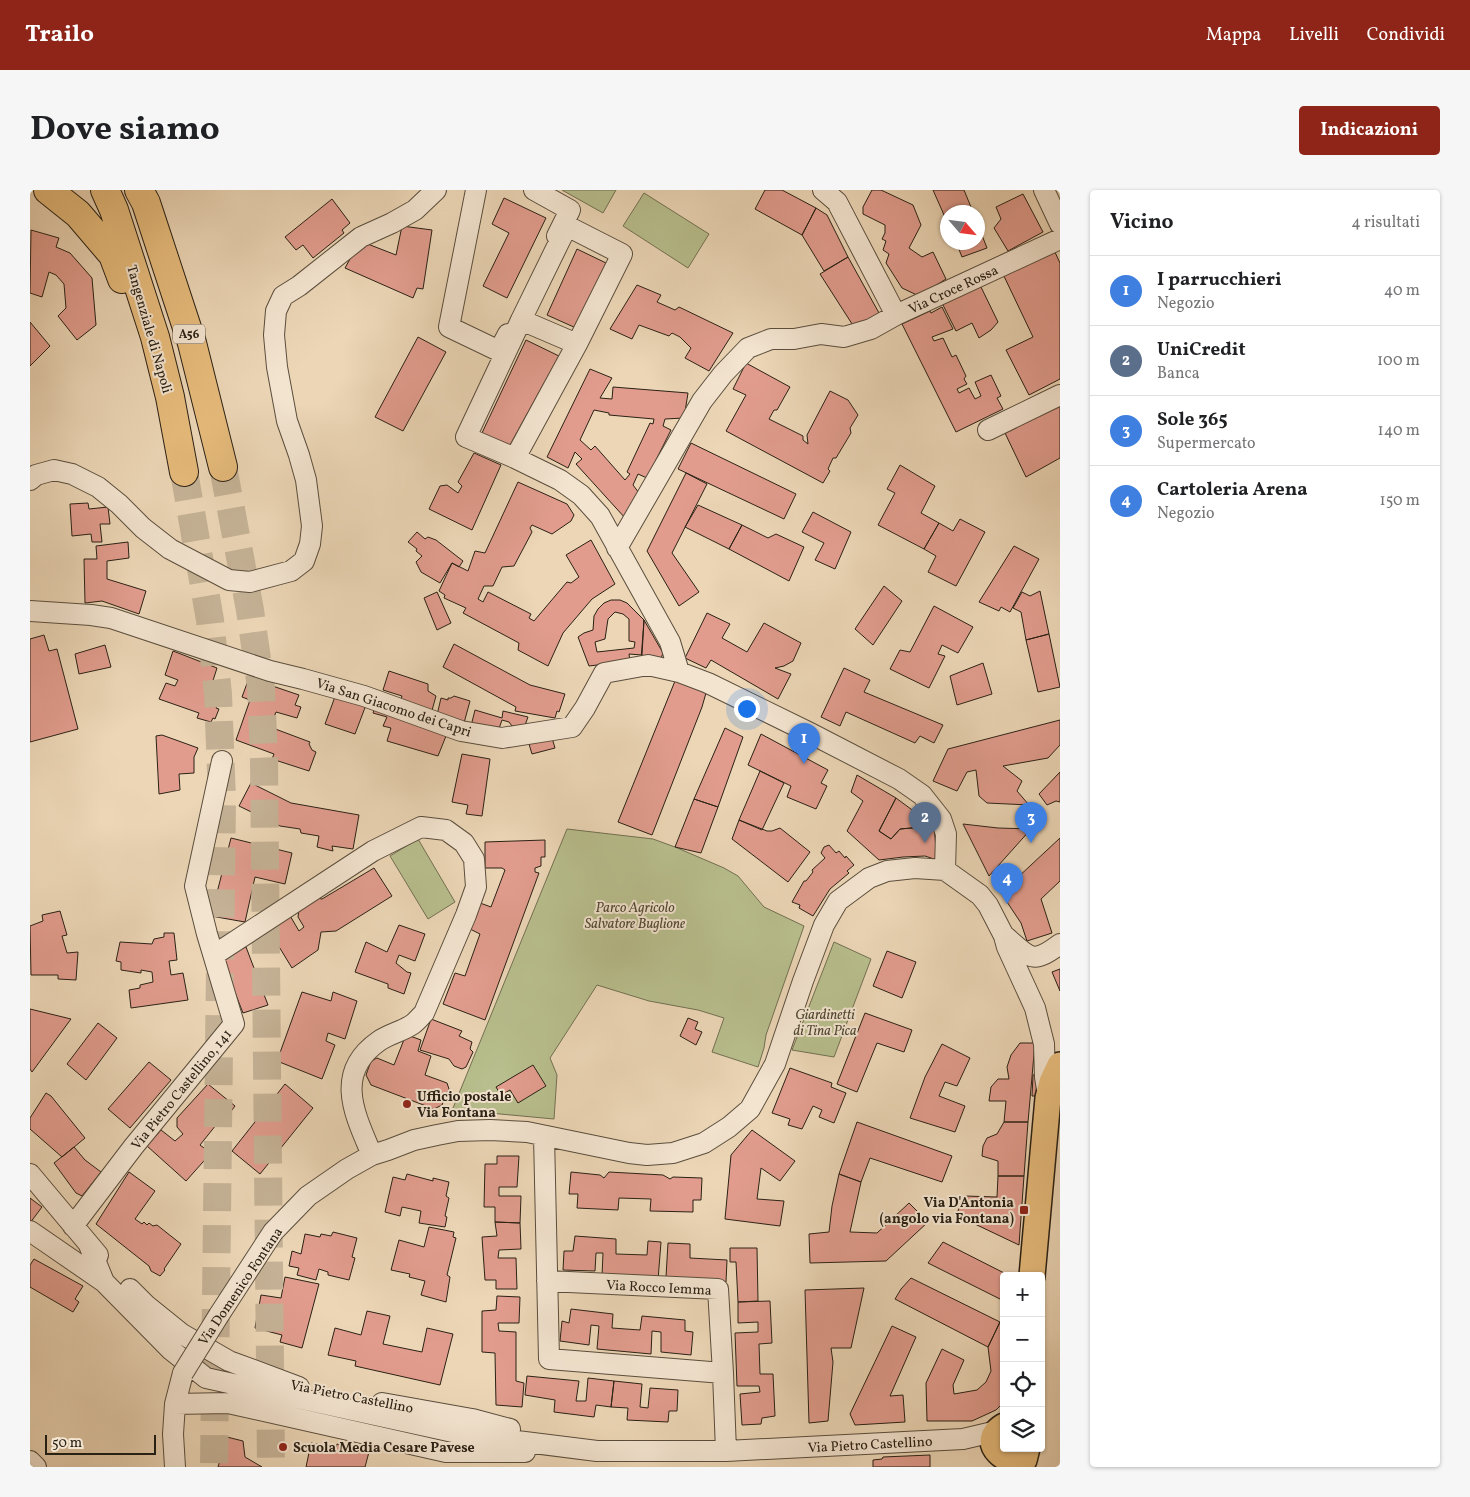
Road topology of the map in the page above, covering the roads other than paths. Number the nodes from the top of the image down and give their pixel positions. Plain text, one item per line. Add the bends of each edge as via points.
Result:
1 (48, 190) edge
2 (105, 190) edge
3 (436, 190) edge
4 (476, 190) edge
5 (534, 190) edge
6 (823, 190) edge
7 (1044, 190) edge
8 (143, 194) edge
9 (1060, 224) edge
10 (1060, 239) edge
11 (896, 315) junction
12 (521, 320) junction
13 (155, 337) junction
14 (577, 344) junction
15 (1060, 395) edge
16 (988, 430) dead end
17 (515, 458) junction
18 (223, 467) tunnel mouth
19 (184, 472) tunnel mouth
20 (30, 480) edge
21 (617, 548) junction
22 (30, 611) edge
23 (679, 672) junction
24 (222, 761) dead end
25 (945, 870) junction
26 (1004, 936) junction
27 (1060, 944) edge
28 (214, 955) junction
29 (1060, 1065) edge
30 (1048, 1098) junction
31 (544, 1136) junction
32 (372, 1155) junction
33 (30, 1174) edge
34 (74, 1226) junction
35 (32, 1232) edge
36 (89, 1246) junction
37 (1032, 1272) edge
38 (547, 1281) junction
39 (104, 1282) junction
40 (723, 1373) junction
41 (175, 1404) junction
42 (467, 1426) junction
43 (1000, 1449) edge
44 (597, 1451) junction
45 (726, 1451) junction
46 (446, 1452) junction
47 (30, 1462) edge
48 (36, 1467) edge
49 (175, 1467) edge

1 - 13 highway via 78,214 113,255 135,310
2 - 13 highway, Tangenziale di Napoli
3 - 20 street via 415,210 361,237 284,296 276,311 276,367 306,480 312,526 304,561 290,571 250,582 229,580 170,549 98,487 72,474 54,470
4 - 5 street via 449,327 499,351 570,210
6 - 11 street, Via Croce Rossa via 837,202
7 - 9 street
8 - 18 highway, A56 via 192,343
10 - 11 street, Via Croce Rossa
11 - 21 street via 871,330 844,337 821,334 771,339 748,348 702,401
12 - 14 street
12 - 14 street via 566,226 622,254
12 - 17 street via 466,436
13 - 19 highway, Tangenziale di Napoli
14 - 17 street
15 - 16 street
17 - 21 street via 560,480 581,495 600,516
21 - 23 street via 670,642
22 - 23 street, Via San Giacomo dei Capri via 111,618 270,671 364,696 461,731 502,738 572,726 604,673 648,665
23 - 25 street, Via San Giacomo dei Capri via 818,737 899,779 922,795 942,819 946,834
24 - 28 street, Via Pietro Castellino, 141 via 195,886
25 - 26 street via 980,895
25 - 31 street, Via Domenico Fontana via 915,868 887,871 869,878 838,901 824,925 775,1064 750,1109 729,1127 704,1143 673,1153 629,1153
26 - 27 street via 1026,954 1035,957 1045,955
26 - 30 street via 1035,1008 1044,1044
28 - 32 street via 373,851 421,827 446,830 464,844 474,859 476,887 424,1013 413,1024 379,1041 363,1055 354,1072 351,1098
28 - 34 street, Via Pietro Castellino, 141 via 234,1024 134,1146
29 - 30 main road
30 - 37 main road
31 - 32 street, Via Domenico Fontana via 527,1132 458,1131 414,1140
31 - 38 street
32 - 41 street, Via Domenico Fontana, bridge via 308,1196 274,1232 183,1374
33 - 34 street, Via Pietro Castellino
34 - 36 street, Via Pietro Castellino
35 - 39 street, Via Pietro Castellino
36 - 39 street, Via Pietro Castellino
36 - 42 street, Via Pietro Castellino via 153,1311 182,1334 229,1361 295,1386
38 - 40 street via 549,1359
38 - 40 street, Via Rocco Iemma via 718,1289
39 - 42 street, Via Pietro Castellino via 170,1350 206,1378
40 - 45 street, Via Rocco Iemma
41 - 46 street via 228,1403
41 - 49 street, Via Domenico Fontana
42 - 44 street, Via Pietro Castellino
42 - 46 street
43 - 45 street, Via Pietro Castellino via 963,1440
44 - 45 street, Via Pietro Castellino
44 - 46 street
47 - 48 street

